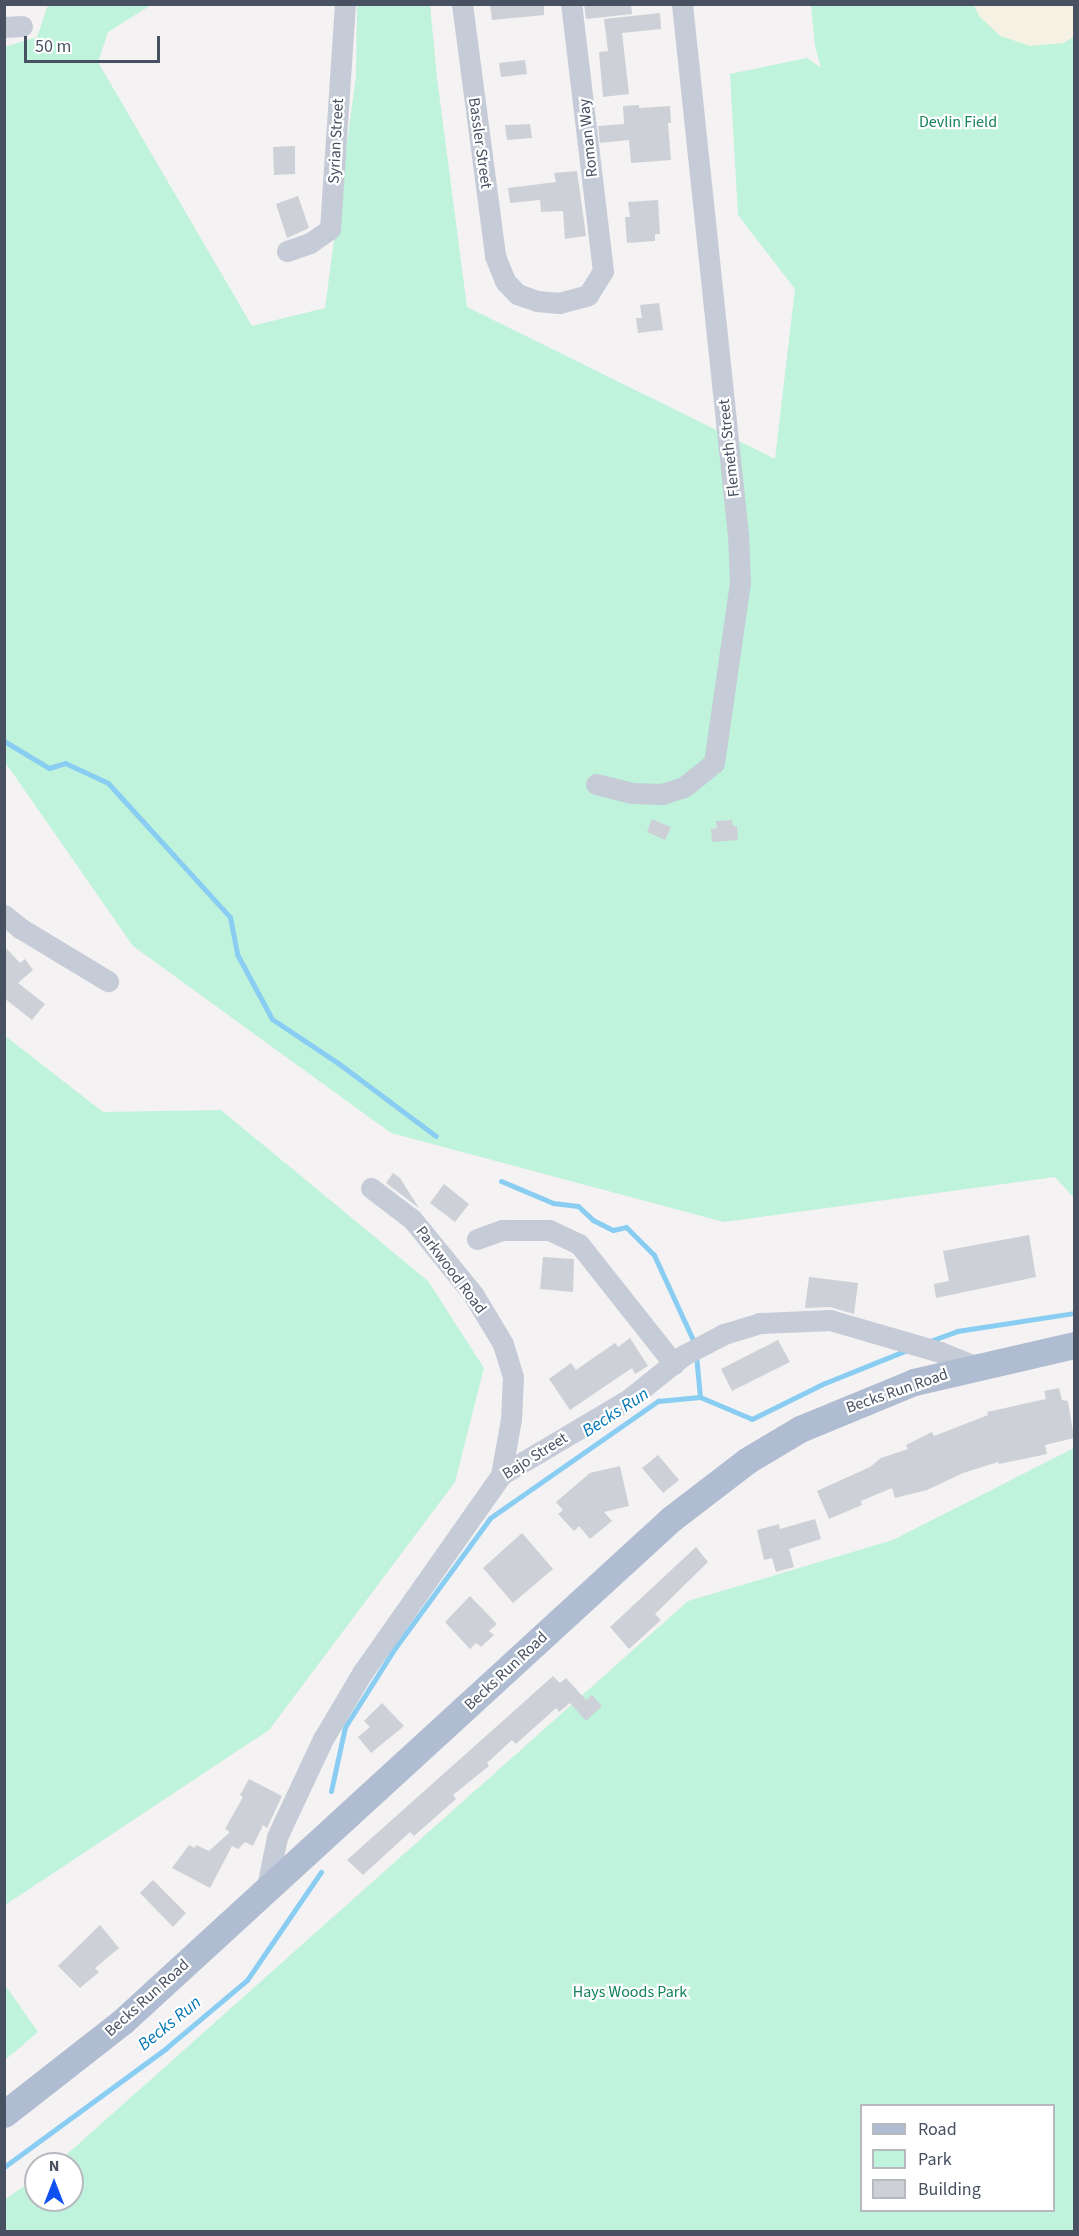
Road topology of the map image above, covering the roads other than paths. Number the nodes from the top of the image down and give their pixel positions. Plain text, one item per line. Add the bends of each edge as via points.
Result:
1 (345, 4) edge
2 (462, 4) edge
3 (572, 4) edge
4 (682, 4) edge
5 (287, 251) dead end
6 (603, 272) joint
7 (596, 784) dead end
8 (4, 915) edge
9 (108, 981) dead end
10 (371, 1188) dead end
11 (477, 1239) dead end
12 (1074, 1345) edge
13 (679, 1359) junction
14 (974, 1366) junction
15 (501, 1475) junction
16 (266, 1892) junction
17 (4, 2114) edge

1 - 5 street, Syrian Street via 330,229 310,243
2 - 6 street, Bassler Street via 495,256 505,280 517,294 559,303 588,296
3 - 6 street, Roman Way
4 - 7 street, Flemeth Street via 740,582 714,763 684,787 662,795
8 - 9 street
10 - 15 street, Parkwood Road via 412,1219 473,1294 503,1344 513,1377 511,1419
11 - 13 street via 502,1230 549,1230 579,1244
12 - 14 main road, Becks Run Road
13 - 14 street, Bajo Street via 706,1342 759,1323 830,1320
13 - 15 street, Bajo Street via 629,1400
14 - 16 main road, Becks Run Road via 914,1382 856,1404 800,1429 748,1460 671,1519
15 - 16 street, Bajo Street via 362,1673 323,1740 277,1837
16 - 17 main road, Becks Run Road via 123,2022

